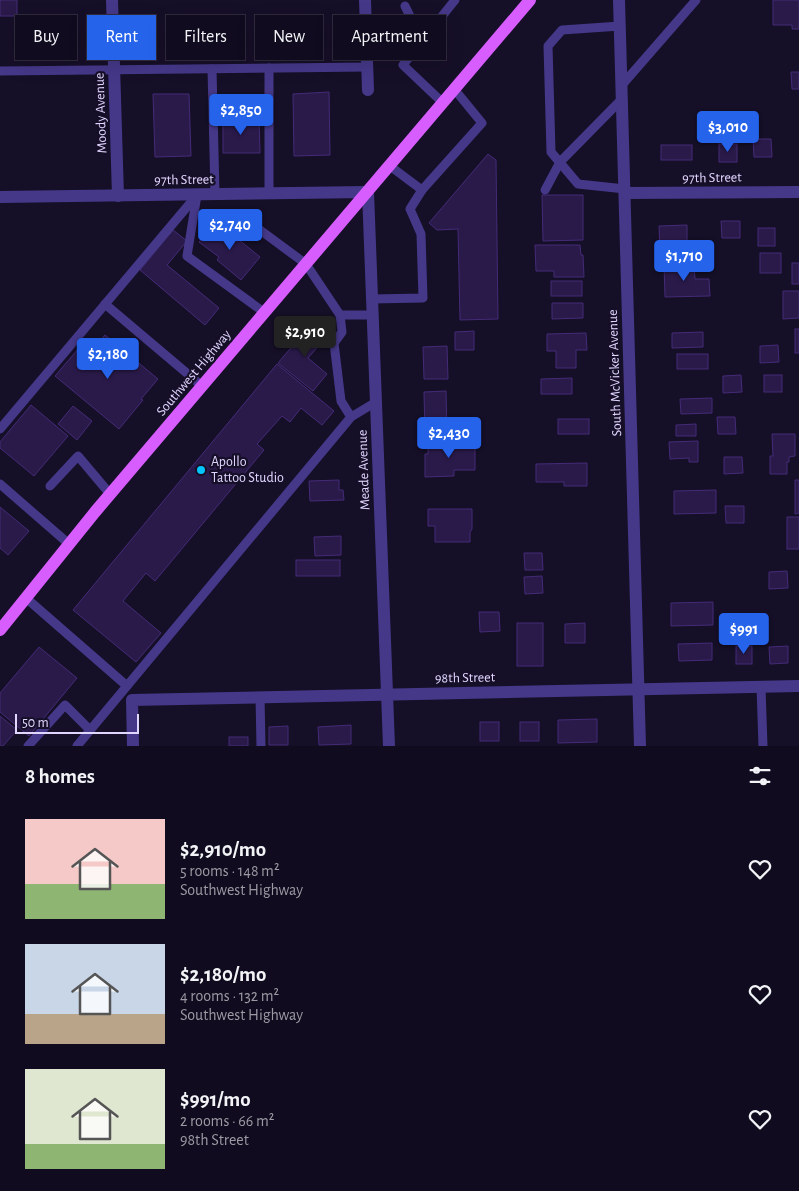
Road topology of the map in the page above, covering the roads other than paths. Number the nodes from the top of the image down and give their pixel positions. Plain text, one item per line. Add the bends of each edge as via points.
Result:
1 (112, 0) edge
2 (365, 0) edge
3 (455, 0) edge
4 (530, 0) edge
5 (619, 0) edge
6 (696, 0) edge
7 (405, 6) dead end
8 (409, 15) edge
9 (443, 15) edge
10 (620, 26) junction
11 (407, 60) edge
12 (368, 67) junction
13 (269, 68) junction
14 (212, 69) junction
15 (114, 70) junction
16 (0, 71) edge
17 (622, 85) junction
18 (368, 90) dead end
19 (455, 90) junction
20 (622, 99) junction
21 (443, 103) junction
22 (560, 162) junction
23 (390, 166) junction
24 (422, 190) junction
25 (545, 190) dead end
26 (624, 191) junction
27 (368, 192) junction
28 (799, 192) edge
29 (215, 194) junction
30 (269, 194) junction
31 (197, 195) junction
32 (118, 196) junction
33 (0, 197) edge
34 (252, 224) dead end
35 (306, 264) junction
36 (372, 299) junction
37 (105, 304) junction
38 (265, 313) junction
39 (340, 315) junction
40 (373, 315) junction
41 (202, 386) junction
42 (376, 402) junction
43 (351, 417) junction
44 (0, 429) edge
45 (0, 484) edge
46 (50, 486) dead end
47 (110, 494) junction
48 (69, 544) junction
49 (26, 598) junction
50 (0, 630) edge
51 (127, 686) junction
52 (799, 686) edge
53 (761, 687) junction
54 (638, 690) junction
55 (388, 695) junction
56 (260, 697) junction
57 (90, 730) junction
58 (28, 746) edge
59 (77, 746) edge
60 (133, 746) edge
61 (261, 746) edge
62 (389, 746) edge
63 (640, 746) edge
64 (763, 746) edge

1 - 15 street, Moody Avenue
2 - 12 street
3 - 9 lane
4 - 19 main road, Southwest Highway
5 - 10 street, South McVicker Avenue
6 - 17 lane
7 - 8 lane
10 - 17 street, South McVicker Avenue
10 - 22 lane via 562,30 548,46 551,152
11 - 21 lane via 403,65
12 - 13 lane
12 - 18 street
13 - 14 lane
13 - 30 lane
14 - 15 lane
14 - 29 lane
15 - 16 lane
15 - 32 street, Moody Avenue
17 - 20 street, South McVicker Avenue
19 - 21 main road, Southwest Highway
19 - 24 lane via 482,123
20 - 22 lane
20 - 26 street, South McVicker Avenue
21 - 23 main road, Southwest Highway
22 - 25 lane
22 - 26 lane via 578,184
23 - 24 lane
23 - 27 main road, Southwest Highway
24 - 36 lane via 410,209 421,234 423,298
26 - 28 street, 97th Street
26 - 54 street, South McVicker Avenue
27 - 30 street, 97th Street
27 - 35 main road, Southwest Highway
27 - 36 street, Meade Avenue
29 - 30 street, 97th Street
29 - 31 street, 97th Street
31 - 32 street, 97th Street
31 - 37 lane
31 - 38 lane via 187,256
32 - 33 street, 97th Street
34 - 35 lane
35 - 38 main road, Southwest Highway
35 - 39 lane
36 - 40 street, Meade Avenue
37 - 41 lane
37 - 44 lane
38 - 41 main road, Southwest Highway
39 - 40 lane
39 - 43 lane via 342,332 334,343 341,401
40 - 42 street, Meade Avenue
41 - 47 main road, Southwest Highway
42 - 43 lane
42 - 55 street, Meade Avenue
43 - 51 lane
45 - 48 lane
46 - 47 lane via 78,456
47 - 48 main road, Southwest Highway
48 - 49 main road, Southwest Highway
49 - 50 main road, Southwest Highway
49 - 51 lane
51 - 57 lane
52 - 53 street, 98th Street
53 - 54 street, 98th Street
53 - 64 lane
54 - 55 street, 98th Street
54 - 63 street, South McVicker Avenue
55 - 56 street, 98th Street
55 - 62 street, Meade Avenue
56 - 60 street, 98th Street via 132,700
56 - 61 lane
57 - 58 lane via 65,705
57 - 59 lane

